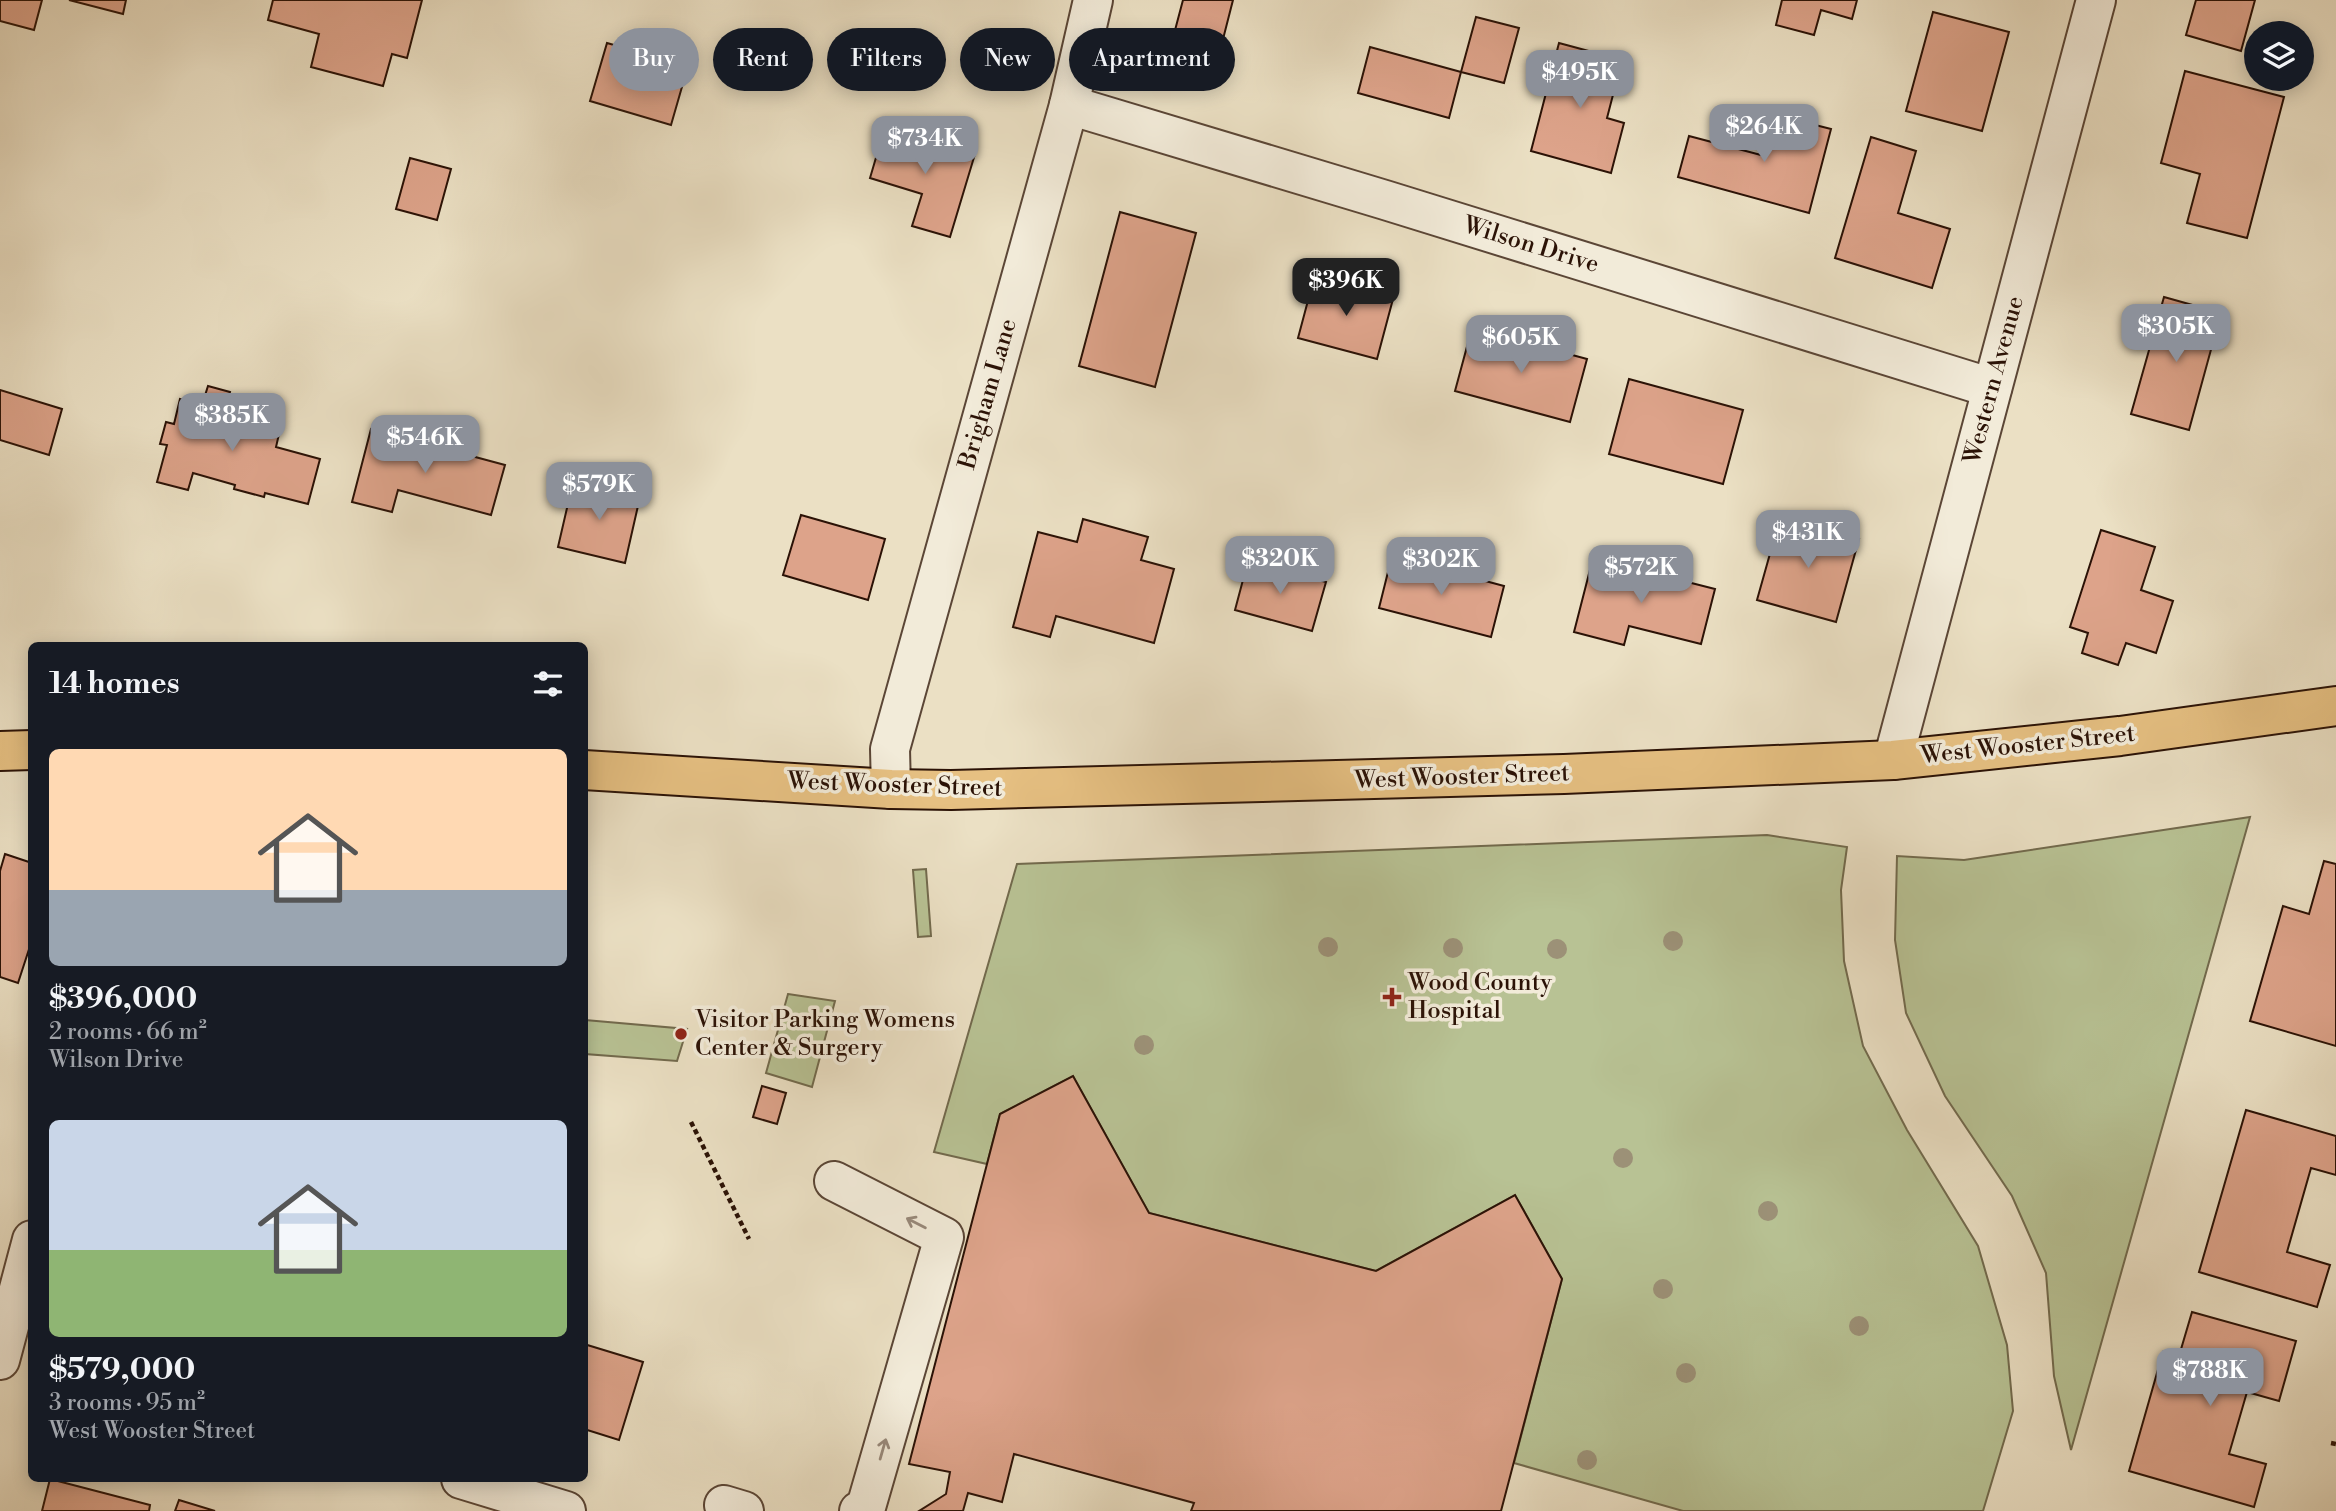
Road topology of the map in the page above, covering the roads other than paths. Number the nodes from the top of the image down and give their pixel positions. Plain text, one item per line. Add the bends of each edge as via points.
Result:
1 (1093, 0) edge
2 (2096, 0) edge
3 (1069, 105) junction
4 (1992, 388) junction
5 (2336, 706) edge
6 (28, 750) edge
7 (0, 751) edge
8 (1893, 760) junction
9 (588, 770) edge
10 (891, 789) junction
11 (834, 1181) dead end
12 (28, 1263) edge
13 (13, 1348) edge
14 (471, 1482) edge
15 (566, 1511) edge
16 (859, 1511) edge

1 - 3 street, Brigham Lane
2 - 4 street, Western Avenue
3 - 4 street, Wilson Drive
3 - 10 street, Brigham Lane via 890,750
4 - 8 street, Western Avenue
5 - 8 main road, West Wooster Street via 2120,736
6 - 7 main road
8 - 10 main road, West Wooster Street via 1564,774
9 - 10 main road, West Wooster Street
16 -> 11 street via 866,1507 944,1237
12 - 13 street
14 - 15 street

